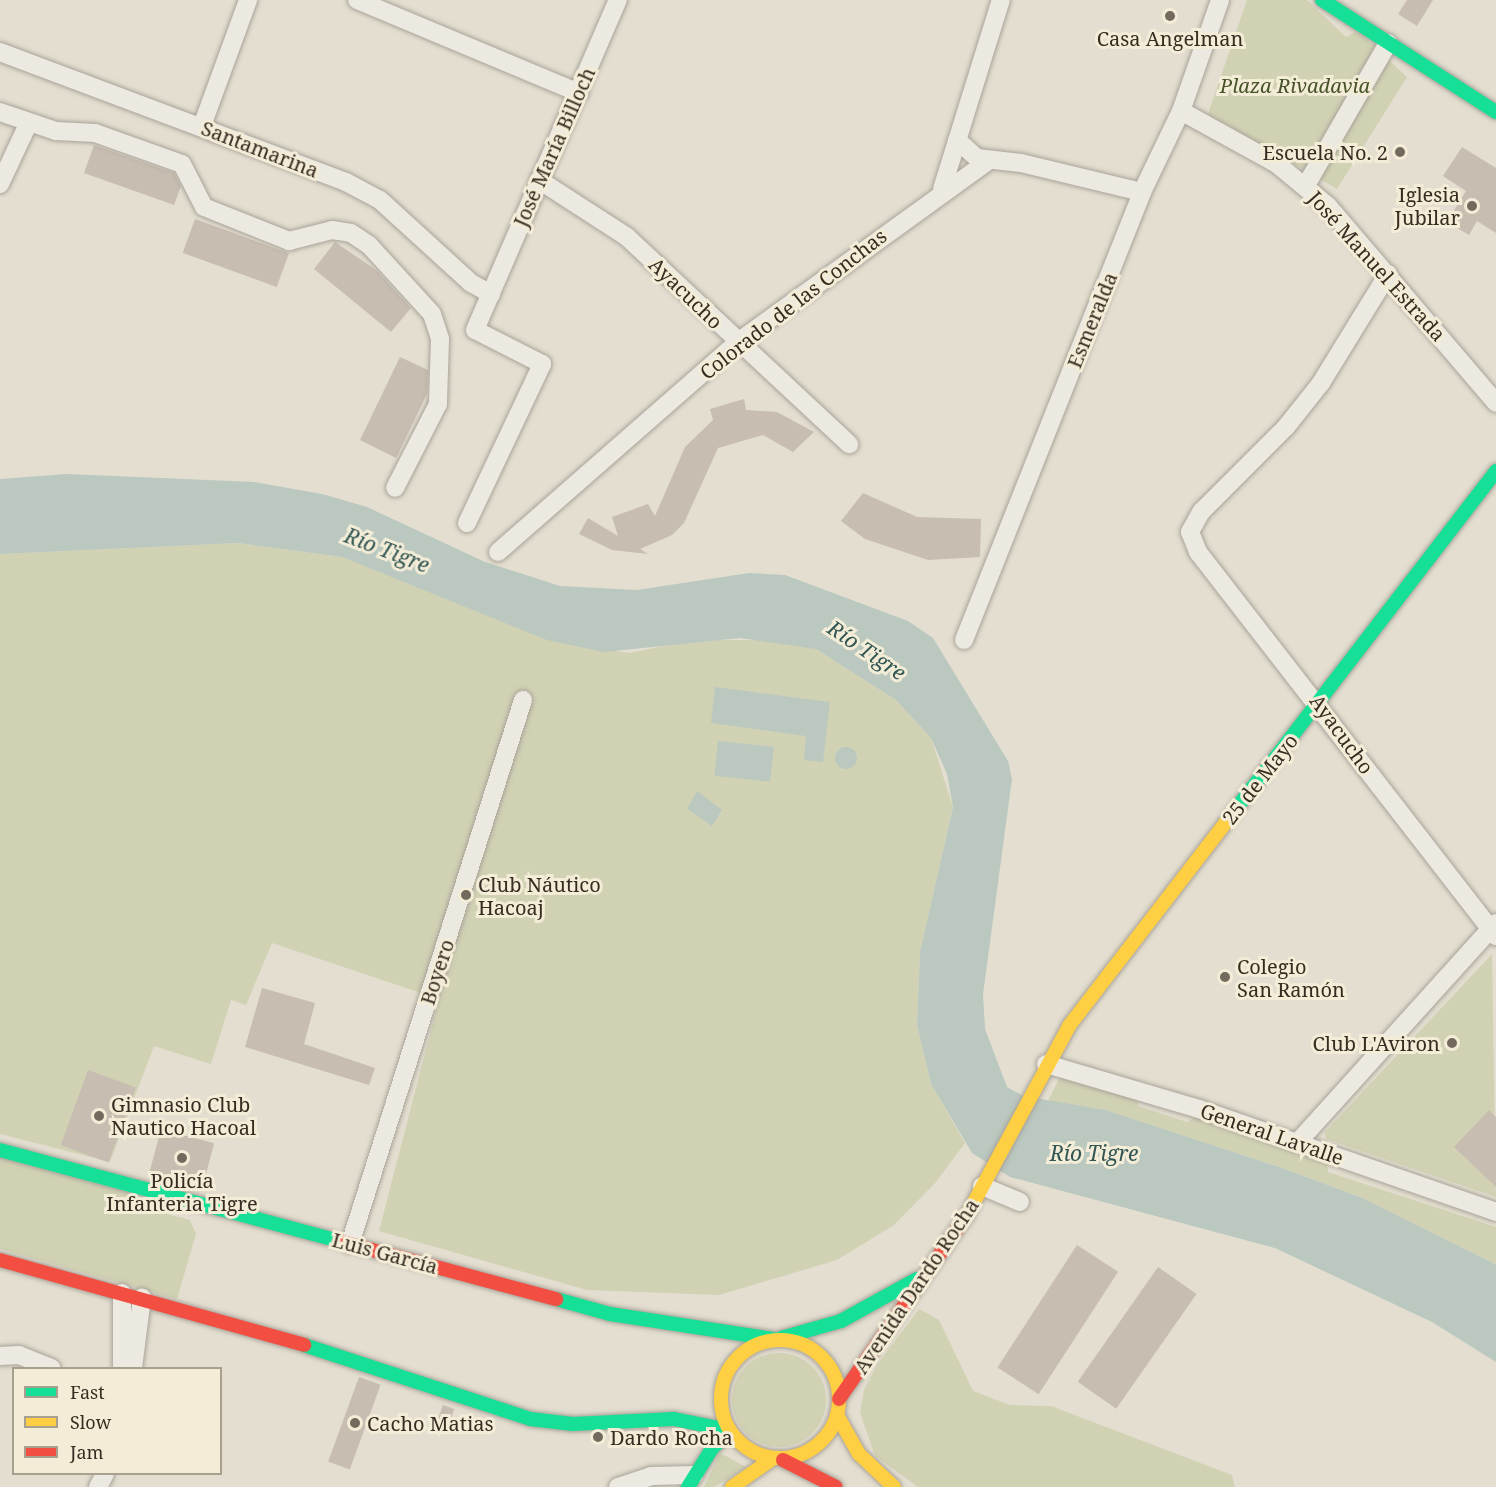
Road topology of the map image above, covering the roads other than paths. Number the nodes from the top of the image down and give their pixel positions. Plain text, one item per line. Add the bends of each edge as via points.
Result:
1 (248, 0) edge
2 (357, 0) edge
3 (618, 0) edge
4 (1001, 0) edge
5 (1220, 0) edge
6 (1322, 0) edge
7 (1388, 43) junction
8 (0, 52) edge
9 (579, 93) junction
10 (1181, 111) junction
11 (0, 112) edge
12 (1496, 112) edge
13 (29, 122) junction
14 (202, 126) junction
15 (957, 140) junction
16 (989, 160) junction
17 (539, 180) junction
18 (0, 184) edge
19 (1305, 187) junction
20 (942, 189) junction
21 (1142, 192) junction
22 (1388, 274) junction
23 (491, 294) junction
24 (738, 342) junction
25 (1496, 403) edge
26 (849, 444) dead end
27 (1496, 471) edge
28 (395, 488) dead end
29 (467, 523) dead end
30 (498, 552) dead end
31 (964, 640) dead end
32 (523, 700) dead end
33 (1319, 703) junction
34 (1494, 930) edge
35 (1046, 1064) junction
36 (1031, 1092) joint
37 (1298, 1142) junction
38 (0, 1150) edge
39 (986, 1179) junction
40 (1020, 1202) dead end
41 (1496, 1212) edge
42 (350, 1244) junction
43 (0, 1260) edge
44 (930, 1270) junction
45 (122, 1293) junction
46 (142, 1299) junction
47 (777, 1338) junction
48 (0, 1356) edge
49 (49, 1367) edge
50 (122, 1367) edge
51 (133, 1367) edge
52 (839, 1399) junction
53 (837, 1414) junction
54 (729, 1432) junction
55 (778, 1459) junction
56 (691, 1481) edge
57 (618, 1487) edge
58 (732, 1487) edge
59 (836, 1487) edge
60 (894, 1487) edge

1 - 14 street
2 - 9 street
3 - 9 street, José María Billoch
4 - 15 street
5 - 10 street, Esmeralda
6 - 7 main road
7 - 12 main road
7 - 19 street
8 - 14 street, Santamarina
9 - 17 street, José María Billoch
10 - 19 street, José Manuel Estrada via 1277,164
10 - 21 street, Esmeralda
11 - 13 street
13 - 18 street
13 - 28 street via 56,131 95,133 182,164 204,207 289,241 332,230 351,233 369,245 432,314 440,339 438,404
14 - 23 street, Santamarina via 380,200 471,283
15 - 16 street via 968,155
15 - 20 street
16 - 20 street, Colorado de las Conchas
16 - 21 street
17 - 23 street, José María Billoch
17 - 24 street, Ayacucho via 627,237
19 - 22 street, José Manuel Estrada
20 - 24 street, Colorado de las Conchas
21 - 31 street, Esmeralda
22 - 25 street, José Manuel Estrada
22 - 33 street, Ayacucho via 1321,383 1286,427 1201,512 1190,532 1198,552
23 - 29 street, José María Billoch via 475,330 542,364
24 - 26 street, Ayacucho
24 - 30 street, Colorado de las Conchas
27 - 33 main road, 25 de Mayo
32 - 42 street, Boyero
33 - 34 street, Ayacucho
33 - 35 main road, 25 de Mayo via 1069,1026
34 - 37 street
35 - 36 main road, 25 de Mayo
35 - 37 street, General Lavalle
36 - 39 main road, Avenida Dardo Rocha
37 - 41 street, General Lavalle
38 - 42 main road, Luis García
39 - 40 street
39 - 44 main road, Avenida Dardo Rocha
42 - 47 main road, Luis García via 610,1314
43 - 45 main road
44 - 47 main road, Luis García via 874,1306
44 - 52 main road, Avenida Dardo Rocha
45 - 46 main road
45 - 50 street
46 - 51 street
46 - 54 main road via 340,1355 530,1419 573,1424 674,1419
47 - 52 main road via 823,1359
47 - 54 main road via 745,1351 727,1372 720,1400
48 - 49 street via 19,1355
52 - 53 main road
53 - 55 main road via 816,1447
53 - 60 main road via 859,1454
54 - 55 main road via 744,1447
54 - 56 main road via 712,1447
55 - 58 main road
55 - 59 main road
56 - 57 street via 651,1476

